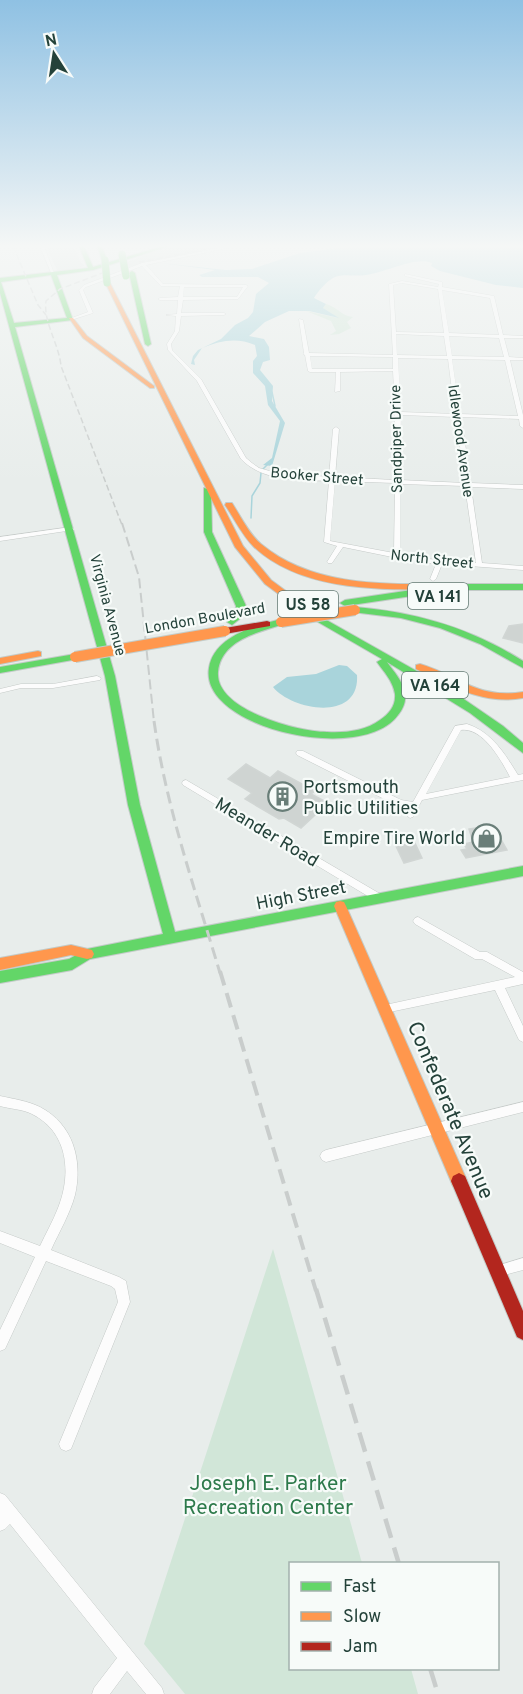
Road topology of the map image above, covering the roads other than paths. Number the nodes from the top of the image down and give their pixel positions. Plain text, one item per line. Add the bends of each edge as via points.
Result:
1 (13, 325) edge
2 (75, 325) edge
3 (136, 325) edge
4 (143, 325) edge
5 (143, 325) edge
6 (176, 325) edge
7 (302, 325) edge
8 (392, 325) edge
9 (446, 325) edge
10 (499, 325) edge
11 (393, 333) junction
12 (447, 335) junction
13 (502, 336) junction
14 (523, 337) edge
15 (148, 344) junction
16 (306, 354) junction
17 (394, 355) junction
18 (450, 357) junction
19 (507, 359) junction
20 (523, 359) edge
21 (395, 370) junction
22 (338, 372) junction
23 (337, 392) dead end
24 (164, 399) junction
25 (398, 413) junction
26 (458, 416) junction
27 (522, 418) edge
28 (523, 426) edge
29 (336, 429) dead end
30 (332, 479) junction
31 (205, 480) junction
32 (397, 482) junction
33 (467, 485) junction
34 (523, 487) edge
35 (229, 505) junction
36 (71, 529) junction
37 (0, 539) edge
38 (340, 546) junction
39 (397, 556) junction
40 (330, 562) dead end
41 (440, 562) junction
42 (478, 564) junction
43 (523, 568) edge
44 (433, 579) dead end
45 (523, 586) edge
46 (452, 588) junction
47 (523, 595) edge
48 (350, 606) junction
49 (276, 619) junction
50 (226, 626) junction
51 (340, 632) junction
52 (74, 652) junction
53 (0, 661) edge
54 (523, 665) edge
55 (420, 667) junction
56 (0, 670) edge
57 (97, 678) dead end
58 (0, 691) edge
59 (523, 695) edge
60 (523, 735) edge
61 (523, 749) edge
62 (300, 753) dead end
63 (519, 778) edge
64 (186, 783) dead end
65 (417, 802) junction
66 (410, 815) dead end
67 (523, 870) edge
68 (379, 898) junction
69 (340, 906) junction
70 (418, 921) dead end
71 (170, 938) junction
72 (87, 954) junction
73 (0, 964) edge
74 (0, 977) edge
75 (523, 979) edge
76 (498, 985) junction
77 (384, 1009) junction
78 (523, 1037) edge
79 (0, 1101) edge
80 (523, 1107) edge
81 (436, 1128) junction
82 (326, 1156) dead end
83 (0, 1237) edge
84 (44, 1252) junction
85 (523, 1264) edge
86 (497, 1271) junction
87 (523, 1331) edge
88 (0, 1344) edge
89 (66, 1444) dead end
90 (3, 1512) edge
91 (127, 1658) junction
92 (100, 1694) edge
93 (156, 1694) edge

1 - 36 main road, Virginia Avenue
2 - 24 main road via 80,333 135,370
3 - 15 main road, US 58
4 - 15 main road
5 - 24 main road, US 58
6 - 30 street, Booker Street via 170,350 200,380 248,463 276,475
7 - 16 street
8 - 11 street, Sandpiper Drive
9 - 12 street, Idlewood Avenue
10 - 13 street
11 - 12 street
11 - 17 street, Sandpiper Drive
12 - 13 street
12 - 18 street, Idlewood Avenue
13 - 14 street
13 - 19 street
15 - 35 main road, US 58
16 - 17 street
16 - 22 street via 310,371
17 - 18 street
17 - 21 street, Sandpiper Drive
18 - 19 street
18 - 26 street, Idlewood Avenue
19 - 20 street
19 - 27 street
21 - 22 street
21 - 25 street, Sandpiper Drive
22 - 23 street
24 - 31 main road, US 58
25 - 26 street
25 - 32 street, Sandpiper Drive
26 - 27 street
26 - 33 street, Idlewood Avenue
27 - 28 street
29 - 30 street
30 - 32 street, Booker Street
30 - 38 street via 326,539
31 - 50 main road, US 58 via 208,532 242,606 239,615
31 - 51 main road, VA 164 via 238,547 255,570 295,605
32 - 33 street, Booker Street
32 - 39 street, Sandpiper Drive
33 - 34 street, Booker Street
33 - 42 street, Idlewood Avenue
35 - 46 main road via 258,546 301,570 370,585
35 - 55 main road, US 58 via 252,552 290,591
36 - 37 street
36 - 71 main road, Virginia Avenue via 123,735 138,822
38 - 39 street, North Street
38 - 40 street
39 - 41 street, North Street
41 - 42 street, North Street
41 - 44 street
42 - 43 street, North Street
45 - 46 main road, London Boulevard / VA 141
46 - 48 main road, London Boulevard / VA 141
47 - 48 main road, London Boulevard / VA 141 via 449,595
48 - 49 main road, London Boulevard / US 58, bridge
48 - 54 main road, US 58 via 392,610 437,621 477,638
49 - 50 main road, London Boulevard / US 58
49 - 51 main road via 229,644 217,657 213,678 225,698 280,728 338,736 361,733 381,725 400,707 402,685 392,670
50 - 52 main road, London Boulevard / US 58, bridge
51 - 61 main road, VA 164 via 452,695
52 - 53 main road, London Boulevard / US 58
52 - 56 main road, London Boulevard / US 58
55 - 59 main road, US 58 via 486,697
55 - 60 main road, VA 164 via 490,709
57 - 58 street
62 - 65 street via 399,803
63 - 65 street
63 - 65 street via 496,747 472,726 462,726
64 - 68 street, Meander Road
65 - 66 street
67 - 68 main road, High Street
68 - 69 main road, High Street
69 - 71 main road, High Street
69 - 77 main road, Confederate Avenue
70 - 75 street
71 - 72 main road, High Street
72 - 73 main road, High Street via 71,950
72 - 74 main road, High Street via 72,964
75 - 76 street
76 - 77 street
76 - 78 street
77 - 81 main road, Confederate Avenue
79 - 84 street via 48,1118 62,1132 70,1151 70,1194
80 - 81 street
81 - 82 street
81 - 86 main road, Confederate Avenue
83 - 84 street
84 - 88 street
84 - 89 street via 115,1281 124,1294
85 - 86 street
86 - 87 main road, Confederate Avenue
90 - 91 street
91 - 92 street
91 - 93 street

